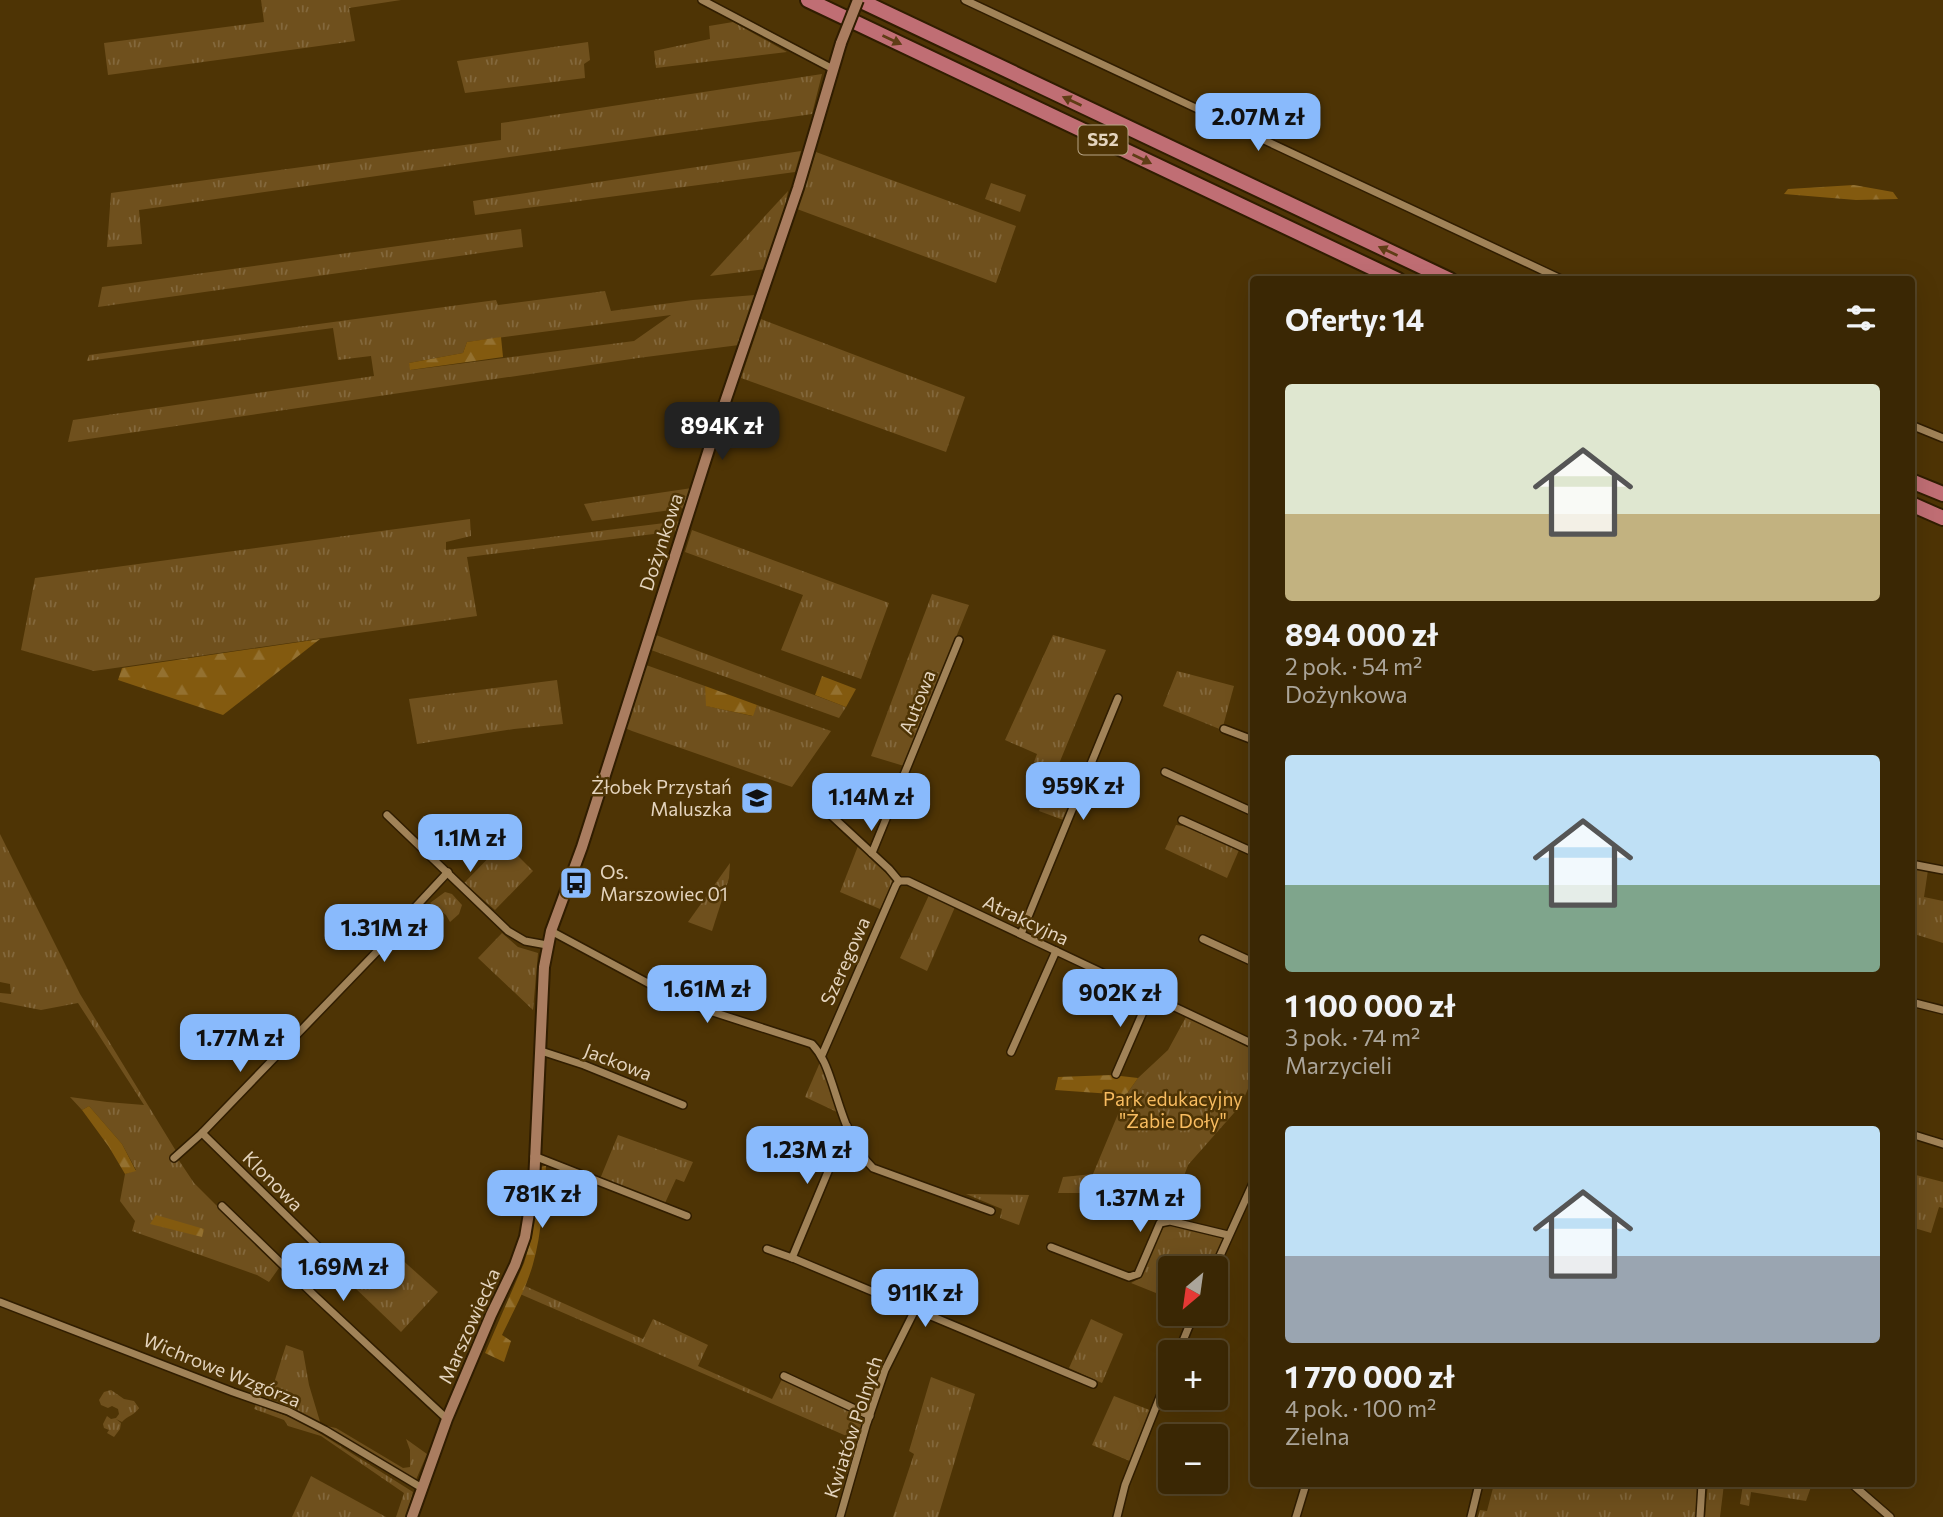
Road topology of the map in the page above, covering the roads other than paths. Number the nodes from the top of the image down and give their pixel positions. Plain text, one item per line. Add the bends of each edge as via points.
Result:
1 (702, 0) edge
2 (808, 0) edge
3 (858, 0) edge
4 (965, 0) edge
5 (833, 69) junction
6 (1390, 276) edge
7 (1442, 276) edge
8 (1554, 276) edge
9 (1915, 427) edge
10 (1943, 438) edge
11 (1915, 483) edge
12 (1943, 494) edge
13 (1915, 506) edge
14 (1943, 518) edge
15 (959, 640) dead end
16 (1118, 698) dead end
17 (1224, 729) dead end
18 (1250, 739) edge
19 (1165, 772) dead end
20 (821, 806) dead end
21 (1250, 811) edge
22 (387, 815) dead end
23 (1182, 820) dead end
24 (1250, 851) edge
25 (872, 853) junction
26 (1915, 865) edge
27 (1943, 870) edge
28 (448, 872) junction
29 (899, 881) junction
30 (563, 896) joint
31 (551, 931) junction
32 (1021, 934) junction
33 (1203, 939) dead end
34 (547, 945) junction
35 (1056, 951) junction
36 (1250, 961) edge
37 (1150, 996) junction
38 (1915, 1003) edge
39 (1943, 1010) edge
40 (1250, 1043) edge
41 (541, 1051) junction
42 (1011, 1052) dead end
43 (822, 1055) junction
44 (1116, 1073) dead end
45 (682, 1105) dead end
46 (847, 1126) junction
47 (202, 1133) junction
48 (1915, 1135) edge
49 (1943, 1144) edge
50 (534, 1156) junction
51 (174, 1158) dead end
52 (1250, 1188) edge
53 (222, 1206) dead end
54 (990, 1211) dead end
55 (687, 1216) dead end
56 (1228, 1235) junction
57 (1051, 1247) dead end
58 (767, 1249) dead end
59 (1219, 1256) edge
60 (792, 1258) junction
61 (352, 1280) dead end
62 (0, 1301) edge
63 (915, 1310) junction
64 (784, 1376) dead end
65 (1093, 1384) dead end
66 (1158, 1402) edge
67 (870, 1416) junction
68 (447, 1419) junction
69 (1305, 1487) edge
70 (1478, 1487) edge
71 (1702, 1487) edge
72 (1855, 1487) edge
73 (422, 1489) junction
74 (412, 1517) edge
75 (840, 1517) edge
76 (1117, 1517) edge
77 (1296, 1517) edge
78 (1471, 1517) edge
79 (1700, 1517) edge
80 (1890, 1517) edge

1 - 5 street
2 -> 6 highway, S52
3 - 5 street, Dożynkowa, bridge
7 -> 3 highway, S52
4 - 8 street
5 - 30 street, Dożynkowa via 798,188
9 - 10 street
11 - 12 highway
13 - 14 highway
15 - 25 street, Autowa
16 - 32 street
17 - 18 street
19 - 21 street
20 - 25 street
22 - 28 street
23 - 24 street
25 - 29 street
26 - 27 street
28 - 34 street via 508,931 525,941
28 - 47 street
29 - 32 street, Atrakcyjna via 908,881
29 - 43 street, Szeregowa
30 - 31 street, Marszowiecka
31 - 34 street, Marszowiecka
31 - 43 street via 685,1003 812,1044
32 - 35 street, Atrakcyjna
33 - 36 street
34 - 41 street, Marszowiecka
35 - 37 street, Atrakcyjna
35 - 42 street
37 - 40 street, Atrakcyjna
37 - 44 street
38 - 39 street
41 - 45 street, Jackowa
41 - 50 street, Marszowiecka
43 - 46 street
46 - 54 street via 873,1168
46 - 60 street
47 - 51 street
47 - 61 street, Klonowa
48 - 49 street
50 - 55 street
50 - 68 street, Marszowiecka via 534,1183 515,1265
52 - 56 street
53 - 68 street
56 - 57 street via 1170,1220 1160,1223 1138,1274 1129,1277
56 - 59 street
58 - 60 street
60 - 63 street
62 - 73 street, Wichrowe Wzgórza via 288,1411
63 - 65 street
63 - 67 street, Kwiatów Polnych via 885,1370
64 - 67 street
66 - 76 street
67 - 75 street, Kwiatów Polnych
68 - 73 street, Marszowiecka
69 - 77 street
70 - 78 street
71 - 79 street
72 - 80 street
73 - 74 street, Marszowiecka

